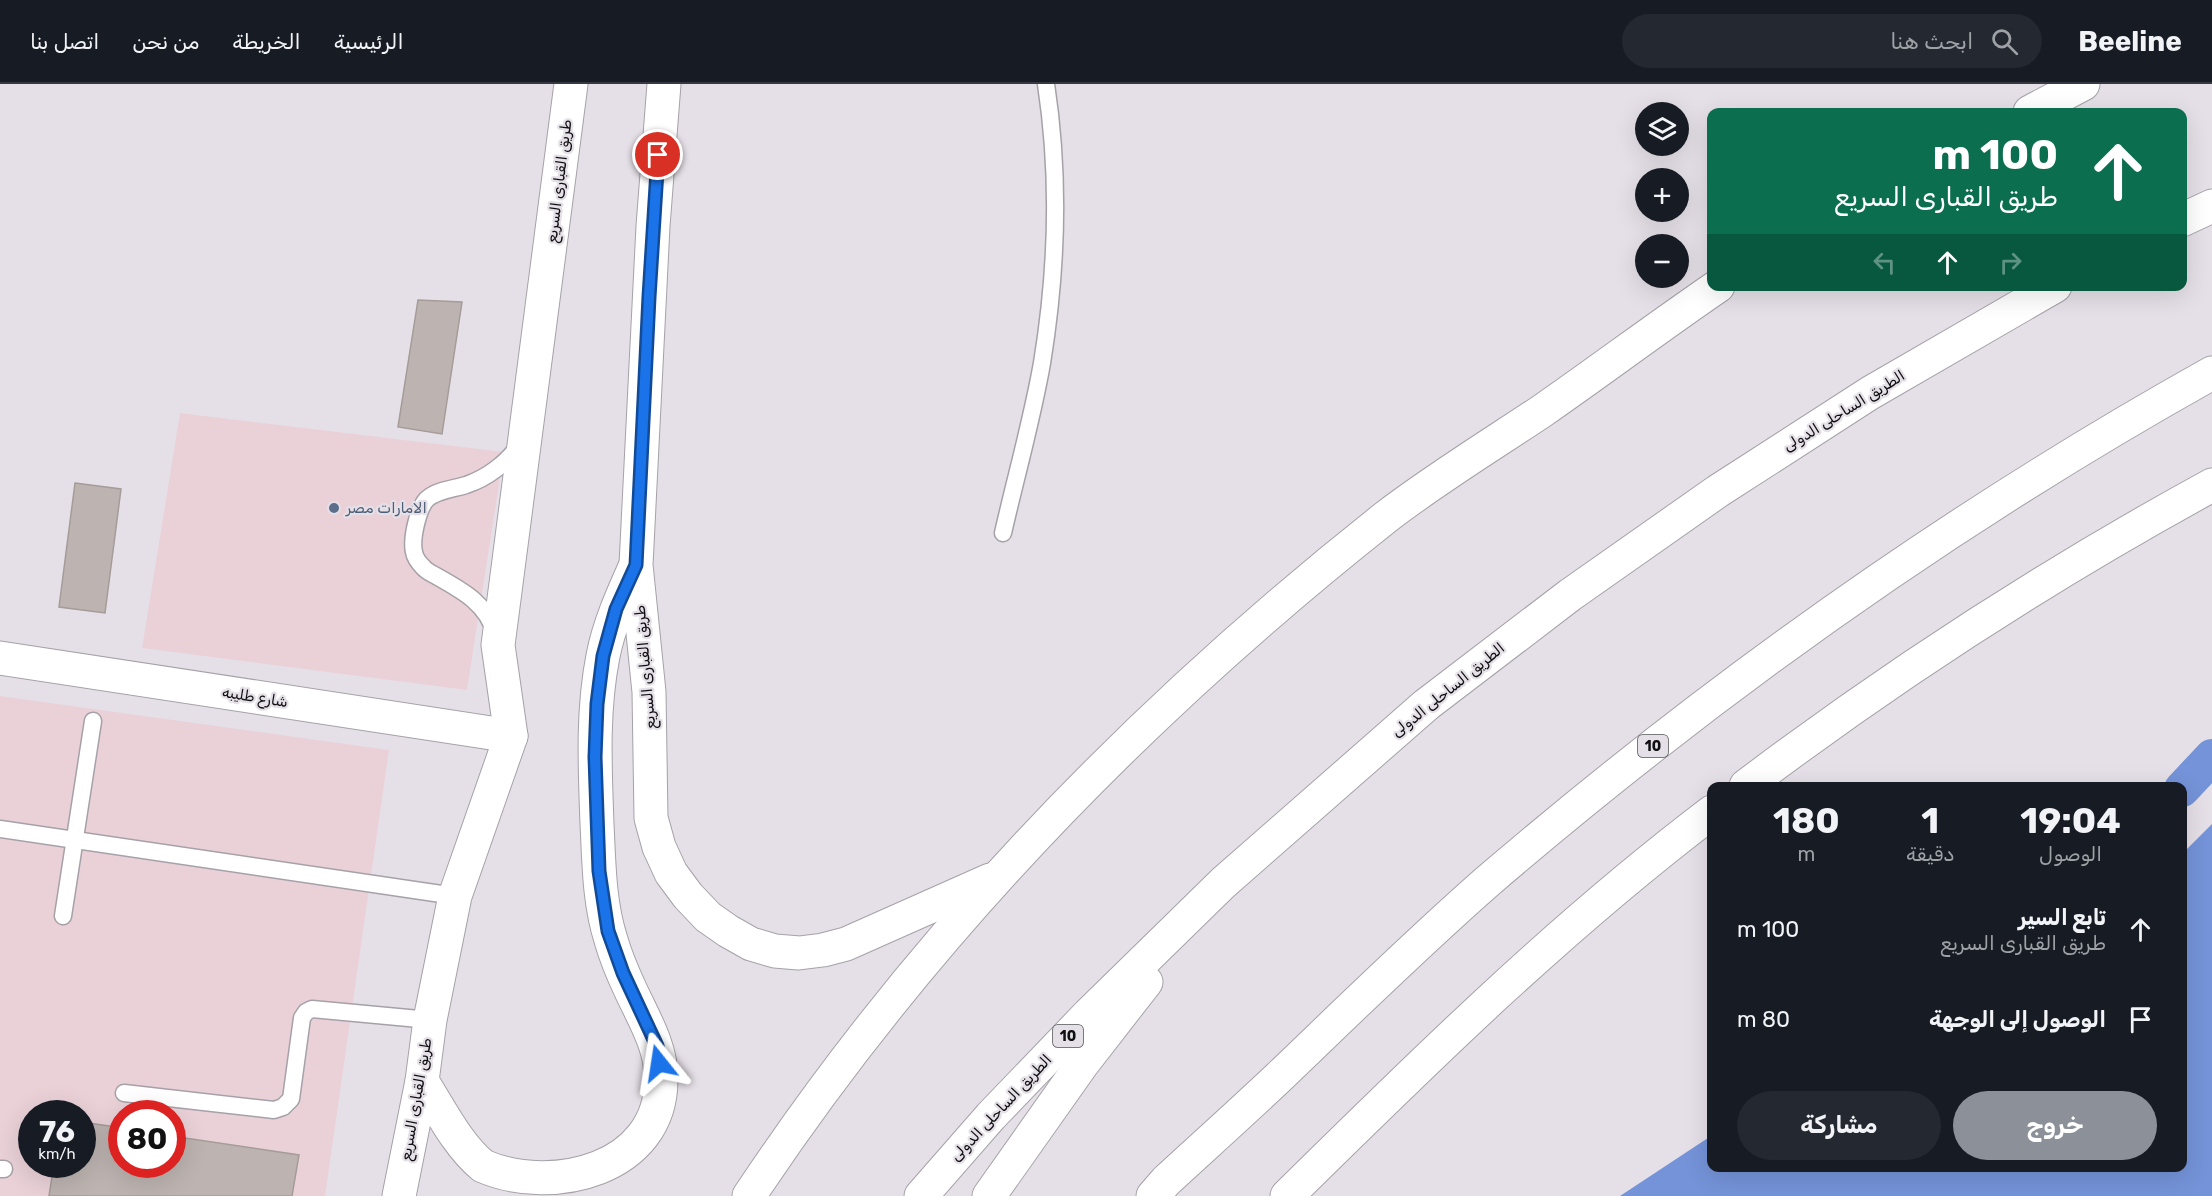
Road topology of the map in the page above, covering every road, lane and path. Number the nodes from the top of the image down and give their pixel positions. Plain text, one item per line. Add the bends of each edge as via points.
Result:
1 (571, 84) edge
2 (664, 84) edge
3 (1046, 84) edge
4 (2083, 84) edge
5 (2038, 108) edge
6 (2212, 206) edge
7 (2187, 218) edge
8 (1711, 291) edge
9 (2046, 291) edge
10 (2212, 373) edge
11 (527, 434) junction
12 (2212, 485) edge
13 (1003, 532) dead end
14 (636, 565) junction
15 (498, 645) junction
16 (0, 658) edge
17 (93, 721) dead end
18 (511, 736) junction
19 (1751, 782) edge
20 (1707, 816) edge
21 (0, 829) edge
22 (75, 840) junction
23 (1000, 876) junction
24 (1222, 883) junction
25 (455, 896) junction
26 (63, 916) dead end
27 (430, 1020) junction
28 (422, 1081) junction
29 (124, 1093) dead end
30 (399, 1196) edge
31 (748, 1196) edge
32 (921, 1196) edge
33 (989, 1196) edge
34 (1153, 1196) edge
35 (1287, 1196) edge

1 - 11 main road, طريق القبارى السريع
2 - 14 main road, طريق القبارى السريع via 652,238
3 - 13 lane via 1055,177 1050,302 1041,365
4 - 5 main road
6 - 7 main road
8 - 23 main road via 1390,514 1310,579 1154,717
9 - 24 main road, الطريق الساحلى الدولى / 10 via 1870,393 1718,490 1570,595 1426,705
10 - 34 main road, 10 via 2043,472 1928,546 1706,704 1469,899
11 - 15 main road, طريق القبارى السريع
11 - 15 lane via 512,455 492,472 427,499 417,518 413,550 417,561 479,604 492,623
12 - 19 main road via 2126,532 1969,628
14 - 23 main road, طريق القبارى السريع via 649,692 651,819 671,873 708,917 751,944 775,951 823,950 846,944
14 - 28 main road via 616,609 597,704 599,871 608,931 617,959 657,1046 662,1080 656,1115 639,1146 614,1170 582,1185 547,1189 513,1182 483,1166 459,1140
15 - 18 main road, طريق القبارى السريع
16 - 18 main road, شارع طليبه
17 - 22 lane
18 - 25 main road, طريق القبارى السريع
20 - 35 main road via 1533,960
21 - 22 lane
22 - 25 lane
22 - 26 lane
23 - 31 main road via 849,1056
24 - 32 main road, الطريق الساحلى الدولى / 10 via 1089,1014
24 - 33 main road via 1083,1064
25 - 27 main road, طريق القبارى السريع
27 - 28 main road, طريق القبارى السريع
27 - 29 lane via 312,1009 306,1012 291,1099 274,1110
28 - 30 main road, طريق القبارى السريع

